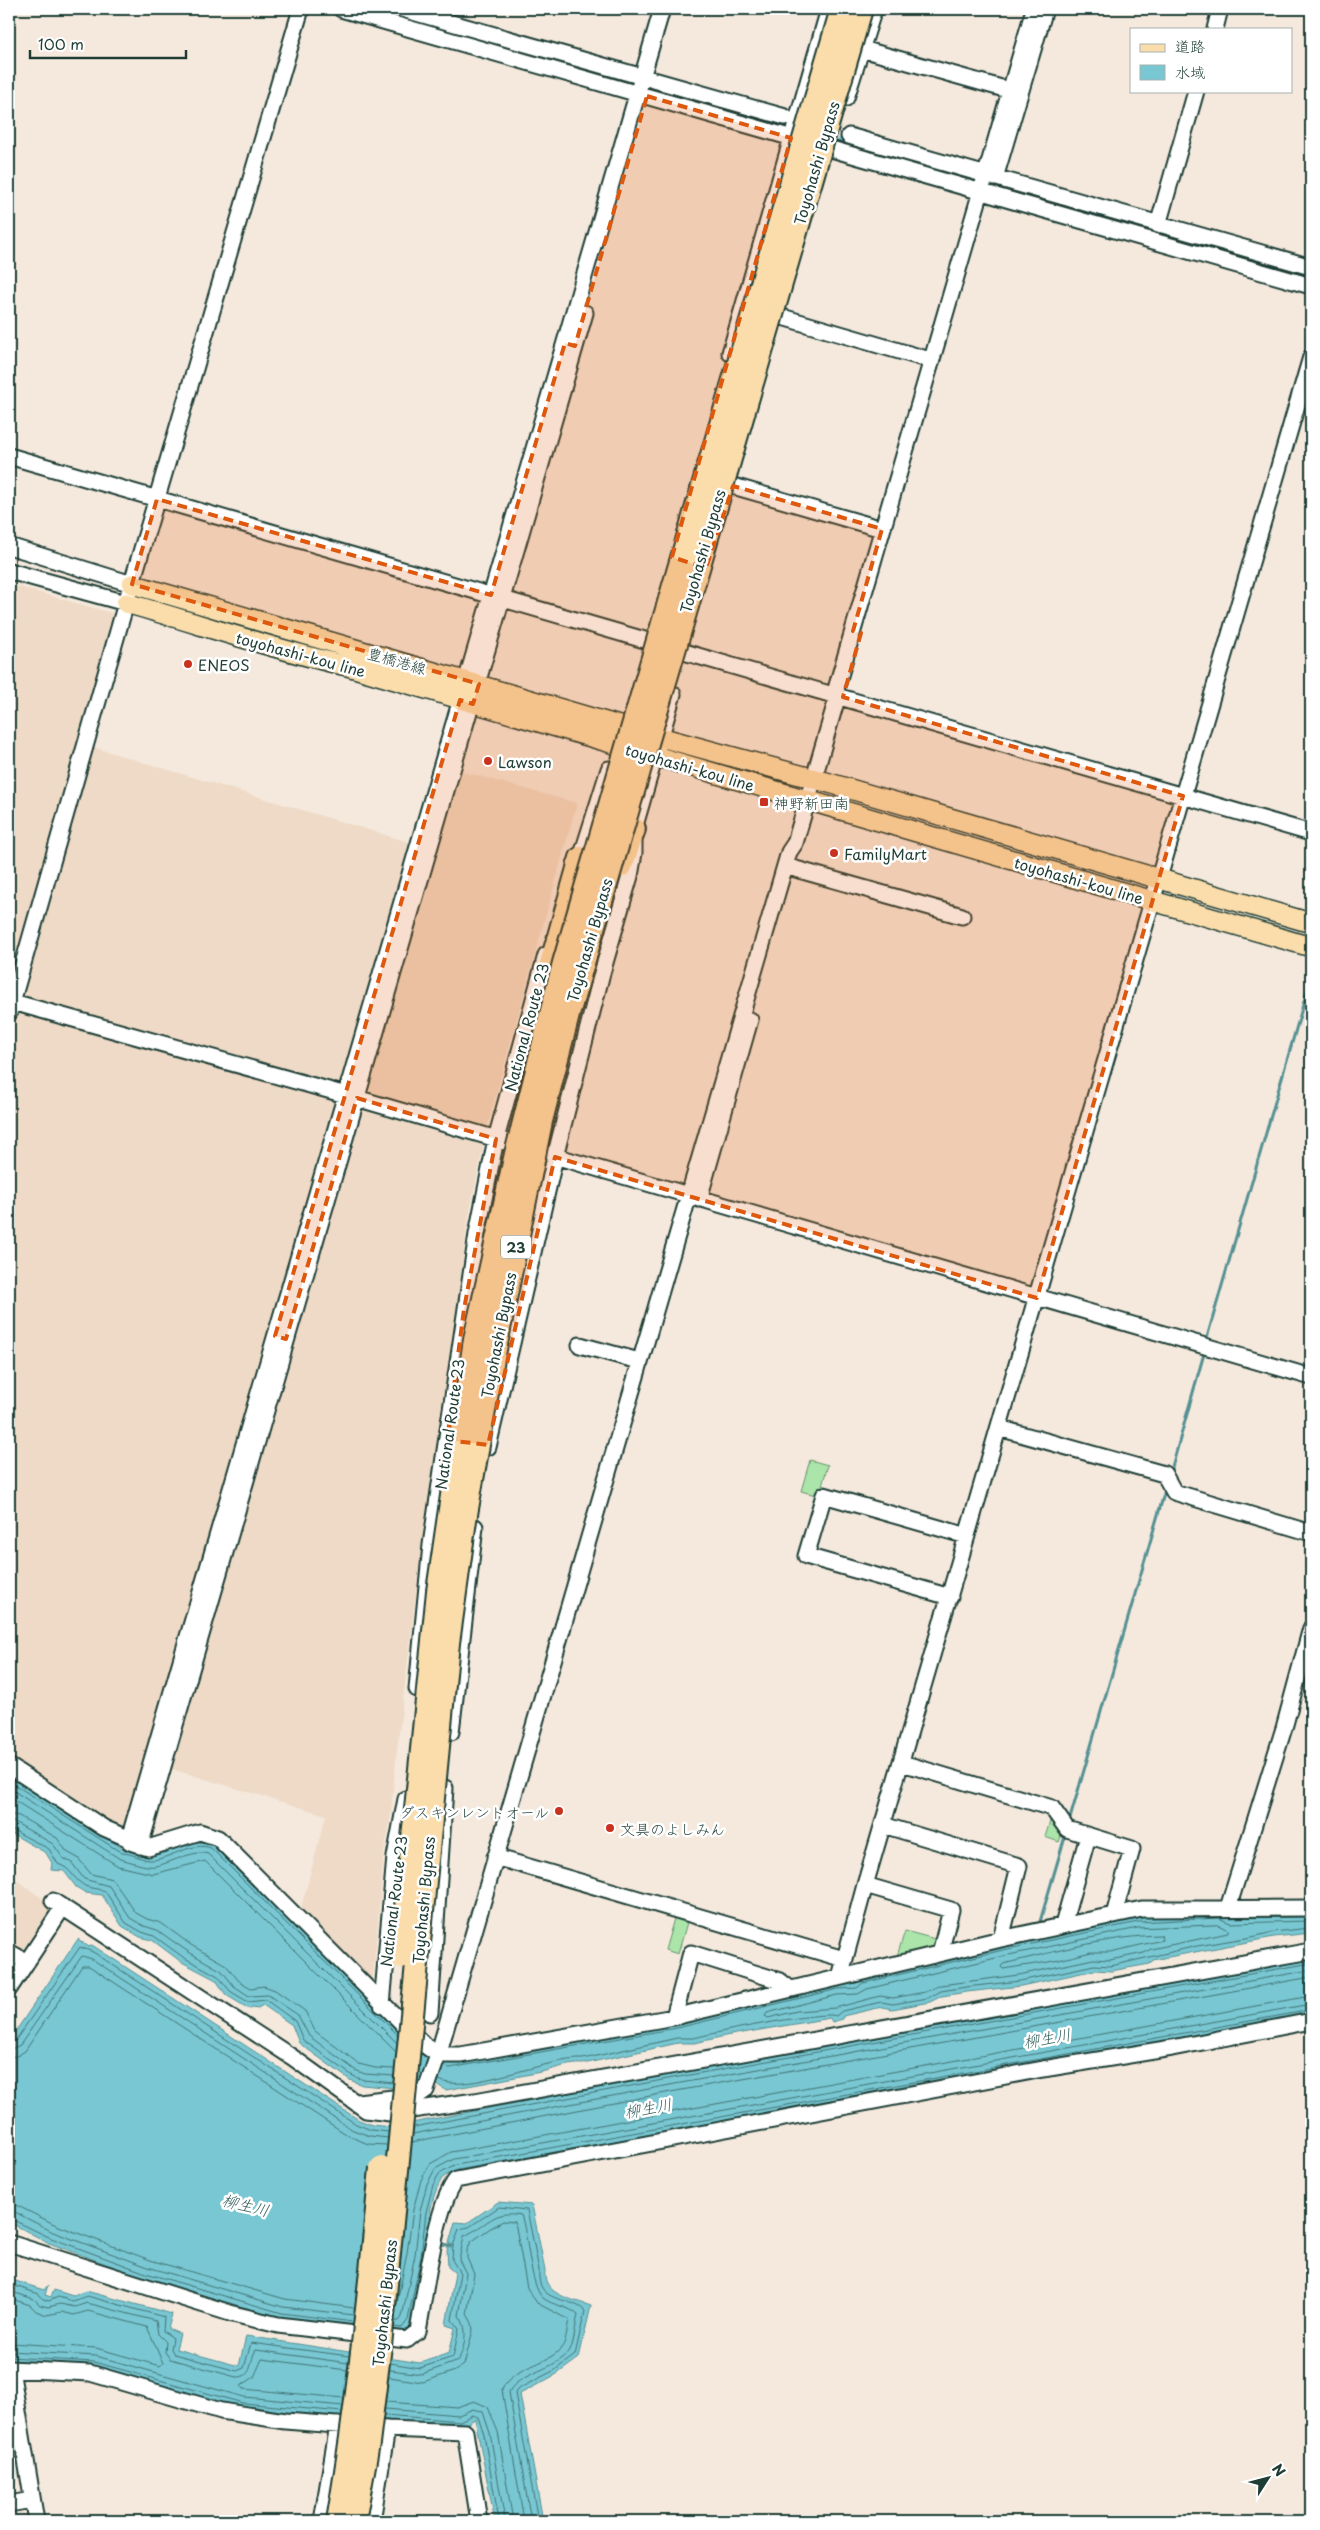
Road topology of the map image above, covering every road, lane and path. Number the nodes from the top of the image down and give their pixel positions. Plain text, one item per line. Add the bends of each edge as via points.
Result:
1 (301, 9) edge
2 (341, 9) edge
3 (402, 9) edge
4 (662, 9) edge
5 (672, 9) edge
6 (829, 9) edge
7 (842, 9) edge
8 (861, 9) edge
9 (874, 9) edge
10 (1035, 9) edge
11 (1220, 9) edge
12 (1214, 28) edge
13 (862, 50) junction
14 (555, 54) junction
15 (606, 68) junction
16 (551, 69) junction
17 (601, 83) junction
18 (646, 86) junction
19 (1015, 92) junction
20 (1196, 92) edge
21 (785, 117) dead end
22 (761, 122) junction
23 (849, 136) dead end
24 (792, 138) junction
25 (869, 142) junction
26 (831, 149) junction
27 (864, 159) junction
28 (987, 183) junction
29 (1158, 225) junction
30 (1311, 267) edge
31 (1311, 286) edge
32 (782, 317) junction
33 (1311, 357) edge
34 (934, 358) junction
35 (9, 456) edge
36 (733, 486) junction
37 (157, 499) junction
38 (886, 526) junction
39 (9, 546) edge
40 (672, 557) junction
41 (706, 568) junction
42 (9, 571) edge
43 (132, 584) junction
44 (497, 597) junction
45 (126, 603) junction
46 (648, 641) junction
47 (684, 652) junction
48 (472, 682) junction
49 (838, 695) junction
50 (467, 702) junction
51 (623, 728) junction
52 (661, 738) junction
53 (617, 746) junction
54 (655, 757) junction
55 (813, 779) junction
56 (1183, 796) junction
57 (807, 801) junction
58 (634, 830) junction
59 (1311, 833) edge
60 (581, 858) junction
61 (790, 867) junction
62 (1158, 878) junction
63 (1153, 901) junction
64 (962, 916) dead end
65 (1311, 923) edge
66 (1311, 947) edge
67 (10, 1006) edge
68 (351, 1096) junction
69 (496, 1139) junction
70 (555, 1157) junction
71 (694, 1197) junction
72 (1037, 1298) junction
73 (504, 1306) junction
74 (475, 1339) junction
75 (580, 1345) dead end
76 (639, 1361) junction
77 (1311, 1377) edge
78 (999, 1428) junction
79 (447, 1440) junction
80 (488, 1445) junction
81 (1311, 1533) edge
82 (967, 1536) junction
83 (950, 1597) junction
84 (1311, 1628) edge
85 (413, 1728) junction
86 (451, 1731) junction
87 (902, 1763) junction
88 (9, 1766) edge
89 (883, 1825) junction
90 (1088, 1836) junction
91 (134, 1843) junction
92 (500, 1858) junction
93 (865, 1885) junction
94 (1228, 1908) junction
95 (1311, 1908) edge
96 (1114, 1915) junction
97 (1063, 1925) junction
98 (1001, 1939) junction
99 (1311, 1951) edge
100 (9, 1952) edge
101 (940, 1953) junction
102 (844, 1959) junction
103 (27, 1962) junction
104 (840, 1977) junction
105 (789, 1988) junction
106 (9, 1989) edge
107 (382, 2005) junction
108 (430, 2013) junction
109 (448, 2017) junction
110 (674, 2017) junction
111 (1311, 2021) edge
112 (442, 2055) junction
113 (358, 2102) junction
114 (9, 2243) edge
115 (10, 2369) edge
116 (338, 2425) junction
117 (387, 2429) junction
118 (32, 2500) junction
119 (9, 2504) edge
120 (36, 2521) edge
121 (322, 2521) edge
122 (338, 2521) edge
123 (354, 2521) edge
124 (372, 2521) edge
125 (479, 2521) edge

1 - 37 street
2 - 16 street
3 - 14 street
4 - 18 street
5 - 18 street
6 - 24 street
7 - 74 highway, Toyohashi Bypass / 23, bridge via 564,962 516,1154
8 - 73 highway, Toyohashi Bypass / 23, bridge via 569,1011 541,1121
9 - 13 street
10 - 19 street
11 - 12 street
13 - 19 street
13 - 26 street
14 - 15 street
14 - 16 street
15 - 17 street
15 - 18 street
16 - 17 street
17 - 18 street
18 - 22 street
18 - 44 street
19 - 28 street
20 - 29 street
21 - 22 street
22 - 24 street
23 - 25 street
24 - 26 street
24 - 40 street, National Route 23
25 - 27 street
25 - 28 street
26 - 27 street
26 - 32 street
27 - 28 street
28 - 29 street
28 - 31 street
28 - 34 street
29 - 30 street
32 - 34 street
32 - 36 street
33 - 56 street
34 - 38 street
35 - 37 street
36 - 38 street
36 - 41 street
37 - 43 street
37 - 44 street
38 - 49 street via 857,632 836,689
39 - 43 street
40 - 41 street
40 - 46 street, National Route 23
41 - 47 street
42 - 45 street
43 - 45 street
43 - 48 main road, 豊橋港線
44 - 46 street
44 - 48 street
45 - 50 main road, toyohashi-kou line
45 - 67 street
46 - 51 street, National Route 23
47 - 49 street
47 - 52 street
48 - 50 street
48 - 51 main road, 豊橋港線
49 - 55 street
49 - 56 street
50 - 53 main road, toyohashi-kou line
50 - 68 street
51 - 52 main road, 豊橋港線
51 - 53 street, National Route 23
52 - 54 street
52 - 55 main road, toyohashi-kou line
53 - 54 main road, toyohashi-kou line
53 - 60 street, National Route 23
54 - 57 main road, toyohashi-kou line
54 - 58 street
55 - 57 street
55 - 62 main road, toyohashi-kou line
56 - 59 street
56 - 62 street
57 - 61 street via 790,852
57 - 63 main road, toyohashi-kou line
58 - 70 street via 630,876
58 - 73 highway, 23, bridge via 588,980
60 - 69 street, National Route 23 via 574,864 565,884
60 - 74 highway, 23, bridge via 495,1190 483,1259
61 - 64 street
61 - 71 street
62 - 63 street
62 - 65 main road, toyohashi-kou line
63 - 66 main road, toyohashi-kou line
63 - 72 street
67 - 68 street
68 - 69 street
68 - 91 street
69 - 70 street
69 - 79 street, National Route 23 via 466,1300
70 - 71 street
70 - 80 street
71 - 72 street
71 - 76 street
72 - 77 street
72 - 78 street
73 - 123 highway, Toyohashi Bypass / 23, bridge via 478,1437 448,1643 380,2346
74 - 122 highway, Toyohashi Bypass / 23, bridge via 428,1672 364,2346
75 - 76 street
76 - 92 street
78 - 81 street via 1164,1474 1174,1492
78 - 82 street
79 - 80 street
79 - 85 street, National Route 23 via 431,1545
80 - 86 street
82 - 83 street
82 - 83 street via 824,1495 806,1556
83 - 87 street
84 - 94 street via 1284,1728
85 - 86 street
85 - 107 street, National Route 23 via 404,1816 396,1857
86 - 108 street
87 - 89 street
87 - 90 street via 1052,1808 1067,1828
88 - 91 street via 104,1828
89 - 93 street
89 - 98 street via 1019,1866
90 - 96 street via 1132,1849
90 - 97 street
91 - 107 street via 157,1847 200,1832 218,1838
92 - 102 street
92 - 109 street
93 - 101 street via 951,1910
93 - 102 street
94 - 95 street
94 - 96 street via 1142,1909
96 - 97 street
97 - 98 street
98 - 101 street
99 - 113 street via 467,2102 390,2113 366,2110
100 - 103 street
101 - 104 street
102 - 104 street
103 - 106 street
103 - 113 street via 58,1904
104 - 105 street
105 - 110 street
105 - 110 street via 780,1982 691,1953
107 - 108 street
107 - 112 street
108 - 109 street
109 - 112 street
110 - 112 street
111 - 114 street via 456,2180 448,2190 418,2330 406,2340 278,2324 233,2314
112 - 113 street via 426,2090 419,2095
115 - 116 street via 90,2373 221,2412
115 - 118 street
116 - 117 street
116 - 121 street
117 - 124 street
117 - 125 street via 465,2432
118 - 119 street
118 - 120 street

